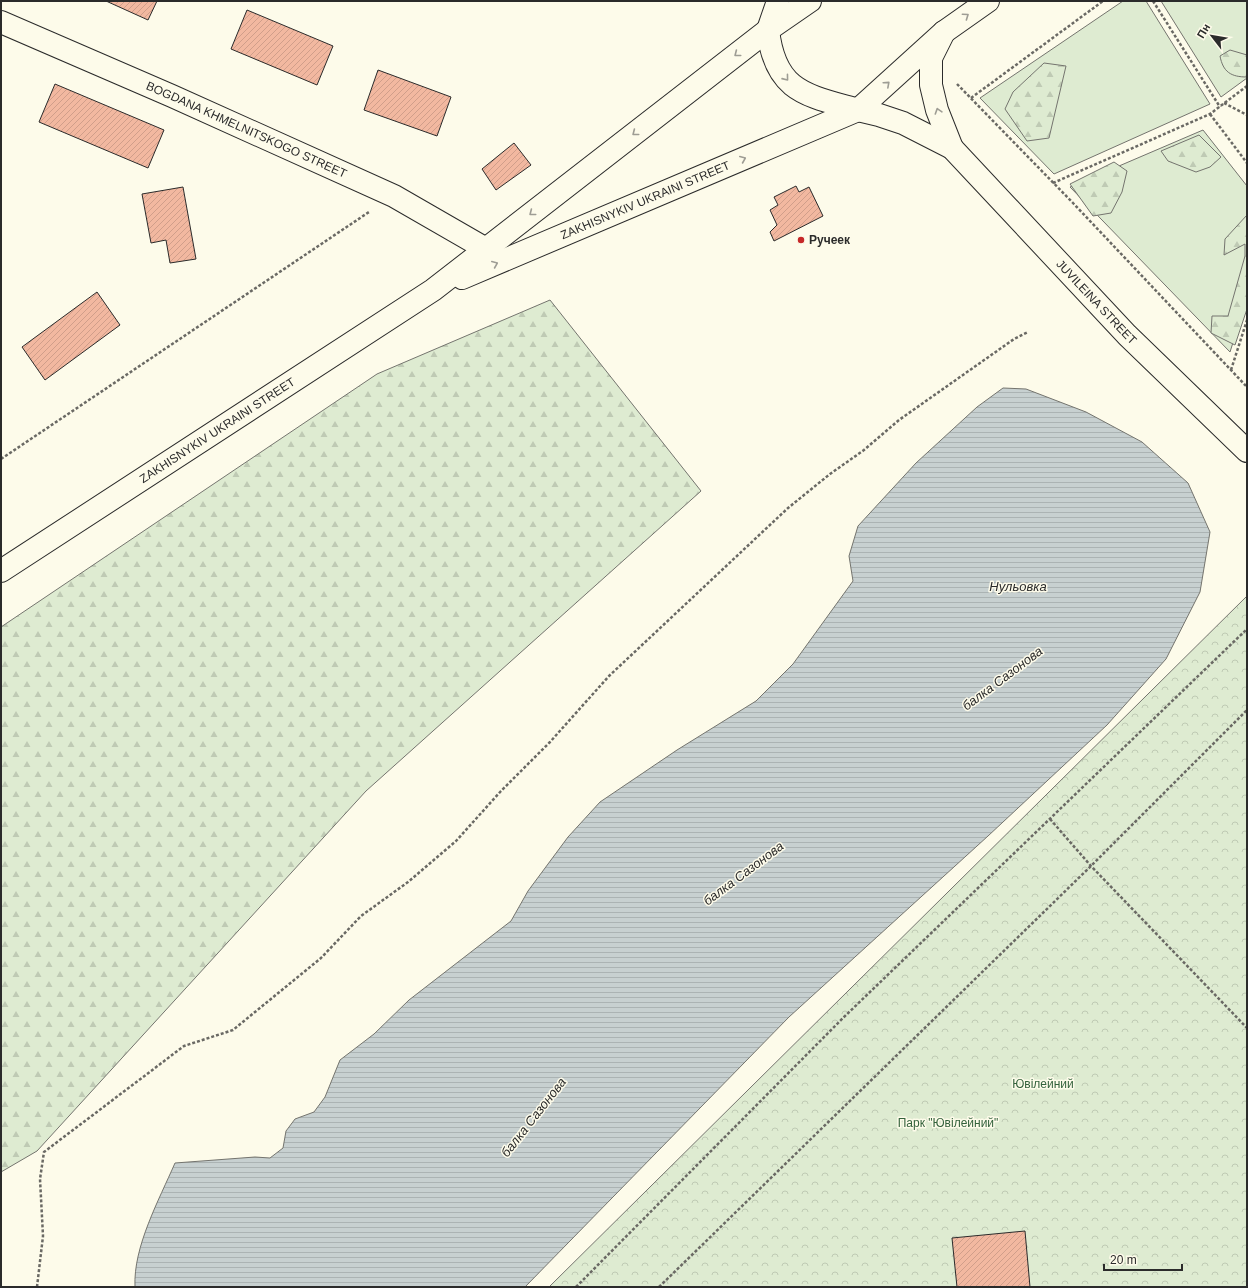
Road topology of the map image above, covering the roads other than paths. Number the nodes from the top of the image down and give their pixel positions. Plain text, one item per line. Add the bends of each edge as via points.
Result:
1 (778, 1) edge
2 (810, 1) edge
3 (988, 1) edge
4 (1, 22) edge
5 (768, 30) junction
6 (944, 32) junction
7 (858, 110) junction
8 (952, 148) junction
9 (486, 249) junction
10 (433, 290) junction
11 (1245, 446) edge
12 (1, 571) edge

1 - 5 main road
2 - 5 main road, ZAKHISNYKIV UKRAINI STREET
6 -> 3 main road
4 - 9 main road, BOGDANA KHMELNITSKOGO STREET via 394,196
5 -> 7 main road, JUVILEINA STREET via 770,49 777,67 790,83 806,95
5 -> 9 main road, ZAKHISNYKIV UKRAINI STREET
7 -> 6 main road
8 -> 6 main road, JUVILEINA STREET via 937,110 931,85 931,58
7 - 8 main road, JUVILEINA STREET via 879,114
10 -> 7 main road, ZAKHISNYKIV UKRAINI STREET
8 - 11 main road, JUVILEINA STREET via 1127,335
9 - 10 main road, ZAKHISNYKIV UKRAINI STREET
10 - 12 main road, ZAKHISNYKIV UKRAINI STREET

